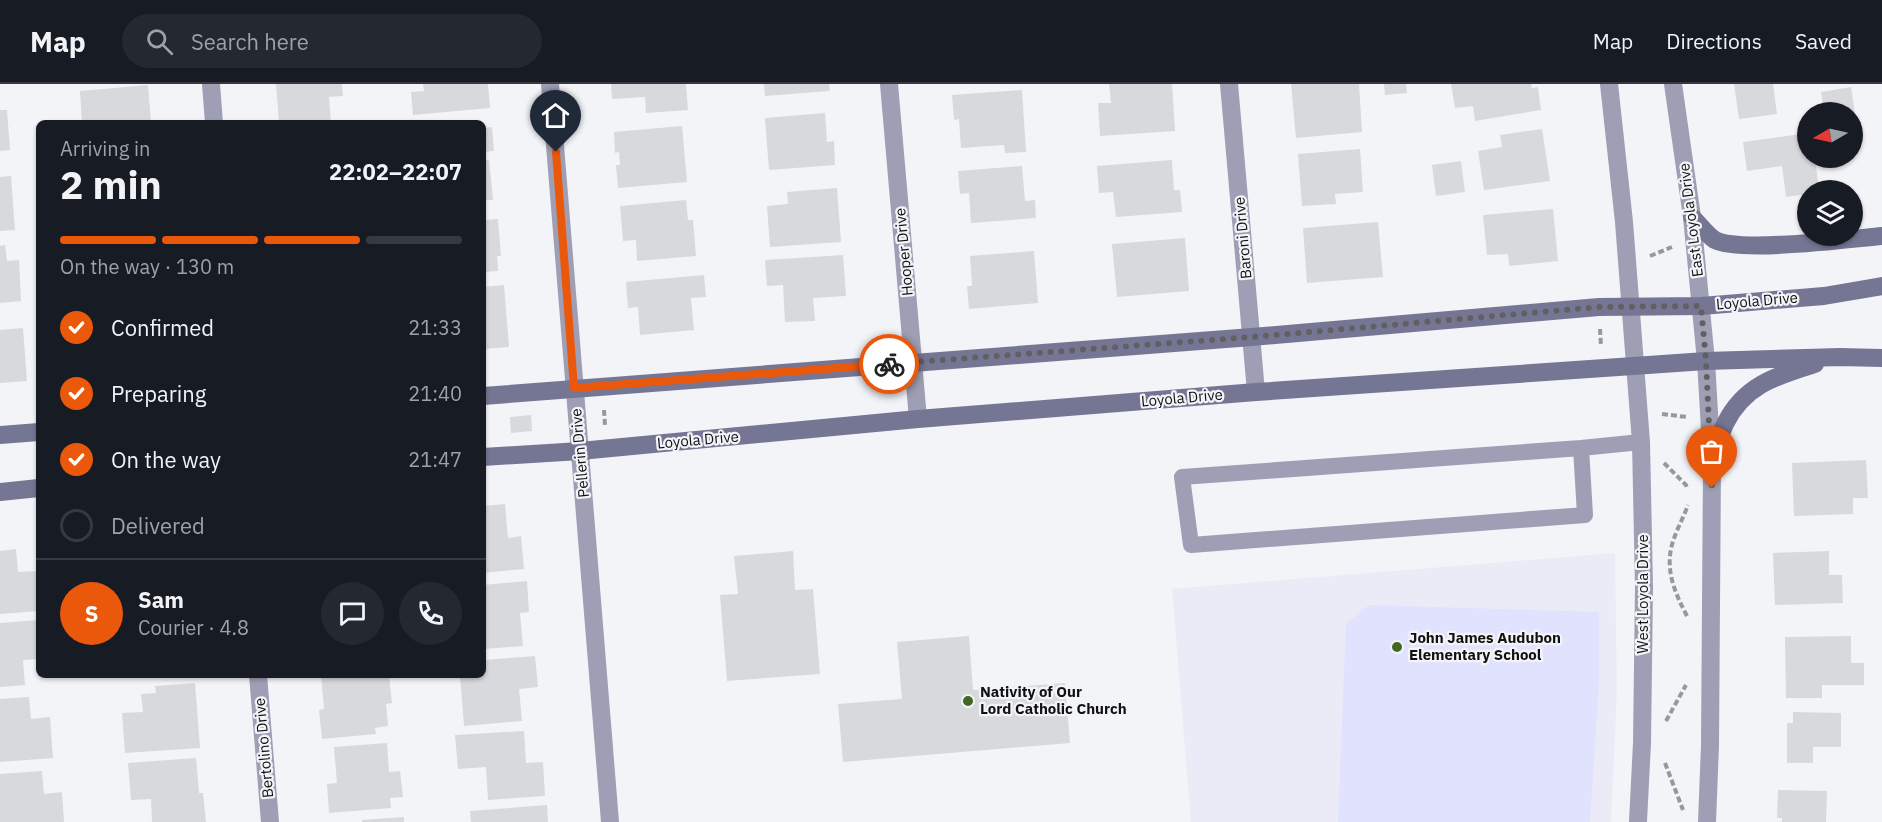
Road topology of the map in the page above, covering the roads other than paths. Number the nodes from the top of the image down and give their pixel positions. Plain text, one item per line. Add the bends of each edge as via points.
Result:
1 (211, 84) edge
2 (550, 84) edge
3 (889, 84) edge
4 (1229, 84) edge
5 (1609, 84) edge
6 (1673, 84) edge
7 (214, 120) edge
8 (1692, 217) junction
9 (1882, 236) edge
10 (1882, 286) edge
11 (1631, 306) junction
12 (1701, 306) junction
13 (1252, 337) junction
14 (1840, 357) junction
15 (1882, 358) edge
16 (1706, 361) junction
17 (914, 362) junction
18 (1634, 366) junction
19 (574, 388) junction
20 (1256, 392) junction
21 (486, 396) edge
22 (918, 420) junction
23 (36, 432) edge
24 (0, 435) edge
25 (1641, 442) junction
26 (1581, 448) junction
27 (580, 451) junction
28 (486, 457) edge
29 (1712, 464) junction
30 (36, 488) edge
31 (0, 492) edge
32 (258, 678) edge
33 (270, 822) edge
34 (610, 822) edge
35 (1638, 822) edge
36 (1707, 822) edge

1 - 7 street
2 - 19 street, Pellerin Drive
3 - 17 street, Hooper Drive
4 - 13 street, Baroni Drive
5 - 11 street
6 - 8 street, East Loyola Drive
8 - 9 main road via 1714,239 1734,245
8 - 12 street, East Loyola Drive
10 - 12 main road, Loyola Drive via 1824,296
11 - 12 main road, Loyola Drive
11 - 13 main road, Loyola Drive
11 - 18 street
12 - 16 street, East Loyola Drive
13 - 17 main road, Loyola Drive
13 - 20 street, Baroni Drive
14 - 15 main road, Loyola Drive
14 - 16 main road, Loyola Drive
14 - 29 main road via 1775,376 1754,388 1725,425
16 - 18 main road, Loyola Drive
16 - 29 street, East Loyola Drive
17 - 19 main road, Loyola Drive
17 - 22 street, Hooper Drive
18 - 20 main road, Loyola Drive
18 - 25 street, West Loyola Drive
19 - 21 main road, Loyola Drive
19 - 27 street, Pellerin Drive
20 - 22 main road, Loyola Drive
22 - 27 main road, Loyola Drive
23 - 24 main road
25 - 26 lane
25 - 35 street, West Loyola Drive via 1644,598
26 - 26 lane via 1182,477 1191,545 1585,515
27 - 28 main road, Loyola Drive
27 - 34 street, Pellerin Drive
29 - 36 street
30 - 31 main road
32 - 33 street, Bertolino Drive

